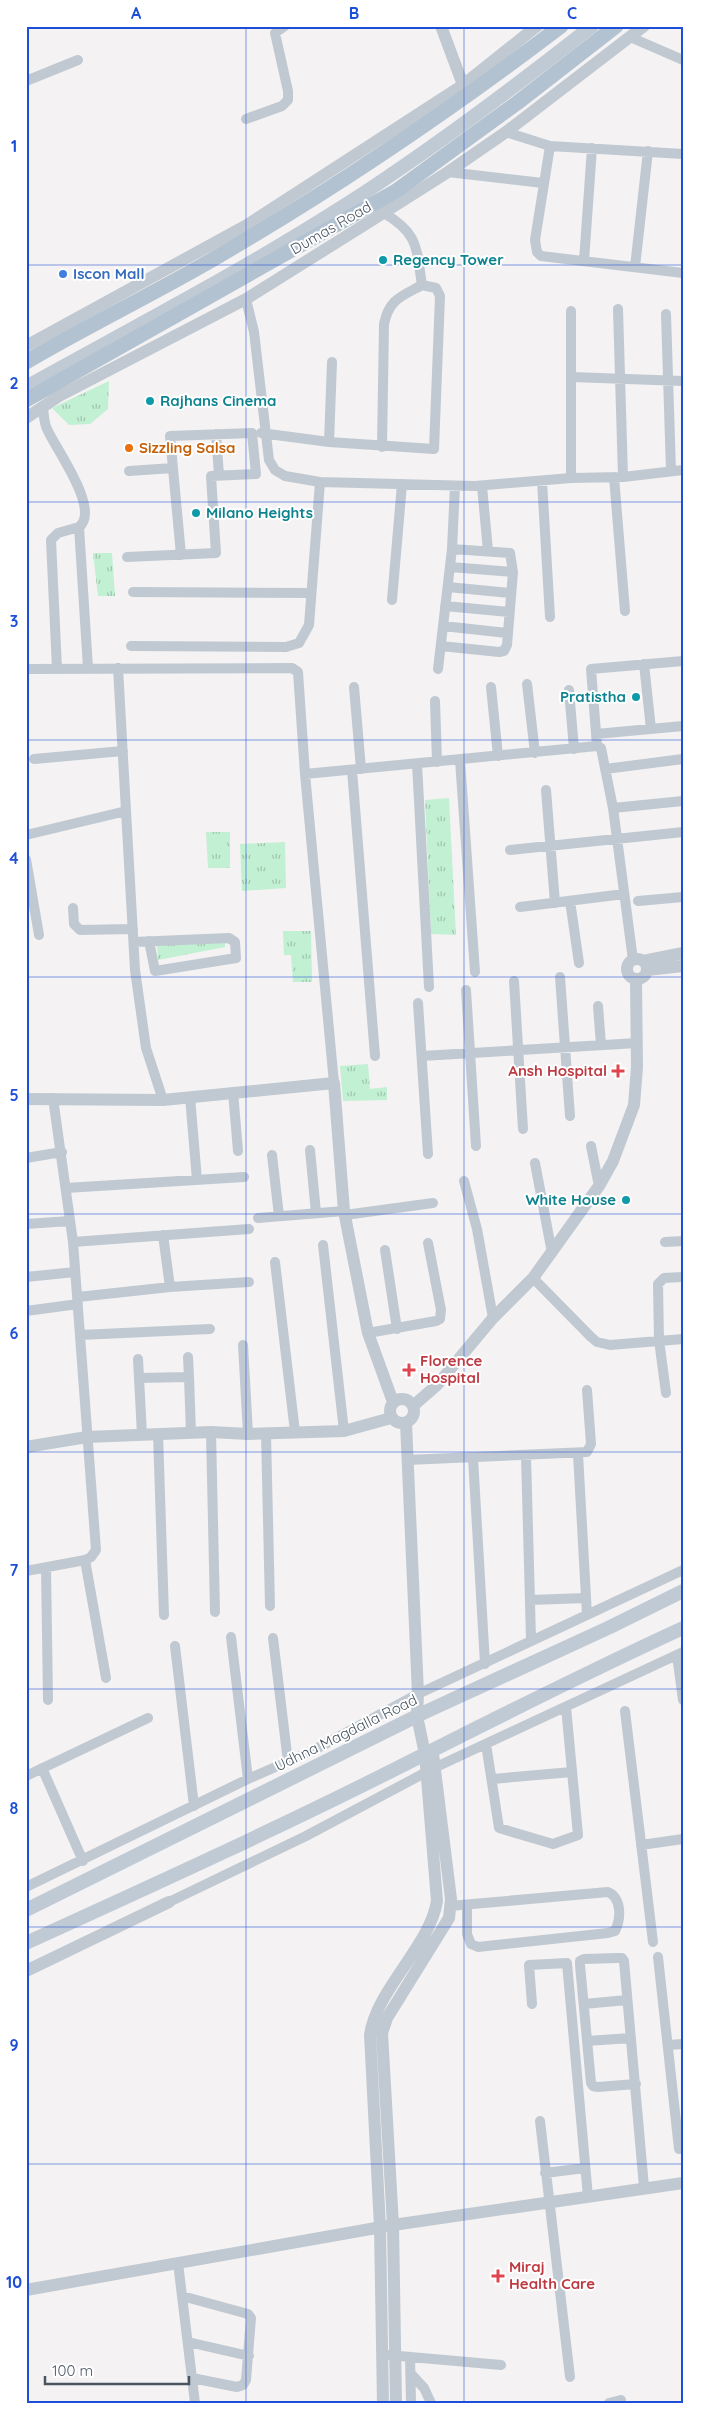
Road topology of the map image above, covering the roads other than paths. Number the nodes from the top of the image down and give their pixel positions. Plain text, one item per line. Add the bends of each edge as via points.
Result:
1 (285, 26) edge
2 (441, 26) edge
3 (537, 26) edge
4 (561, 26) edge
5 (583, 26) edge
6 (592, 26) edge
7 (616, 26) edge
8 (644, 26) edge
9 (630, 37) junction
10 (78, 60) dead end
11 (683, 60) edge
12 (26, 81) edge
13 (463, 85) junction
14 (246, 118) dead end
15 (506, 132) junction
16 (550, 146) junction
17 (592, 148) junction
18 (683, 150) edge
19 (648, 151) junction
20 (448, 172) junction
21 (543, 183) junction
22 (384, 213) junction
23 (584, 261) junction
24 (635, 268) junction
25 (683, 272) edge
26 (422, 285) junction
27 (246, 298) junction
28 (618, 309) dead end
29 (571, 311) dead end
30 (666, 314) dead end
31 (26, 346) edge
32 (26, 362) edge
33 (332, 362) dead end
34 (26, 377) edge
35 (571, 377) junction
36 (620, 378) junction
37 (668, 380) junction
38 (683, 381) edge
39 (26, 387) edge
40 (26, 400) edge
41 (43, 408) junction
42 (26, 418) edge
43 (252, 433) junction
44 (216, 434) junction
45 (267, 434) junction
46 (329, 442) junction
47 (382, 447) junction
48 (172, 468) junction
49 (683, 470) edge
50 (129, 471) dead end
51 (670, 471) junction
52 (219, 475) junction
53 (618, 477) junction
54 (571, 478) junction
55 (542, 481) junction
56 (320, 482) junction
57 (402, 484) junction
58 (455, 486) junction
59 (482, 486) junction
60 (79, 527) junction
61 (452, 549) junction
62 (488, 551) junction
63 (181, 555) junction
64 (127, 557) dead end
65 (450, 567) junction
66 (513, 572) junction
67 (448, 587) junction
68 (133, 592) dead end
69 (311, 593) junction
70 (510, 593) junction
71 (392, 600) dead end
72 (445, 606) junction
73 (625, 611) dead end
74 (509, 612) junction
75 (550, 617) dead end
76 (443, 626) junction
77 (508, 633) junction
78 (131, 646) dead end
79 (441, 646) junction
80 (683, 661) edge
81 (644, 664) junction
82 (88, 668) junction
83 (118, 668) junction
84 (26, 669) edge
85 (57, 669) junction
86 (438, 670) dead end
87 (527, 684) dead end
88 (354, 687) dead end
89 (491, 688) dead end
90 (568, 690) dead end
91 (435, 701) dead end
92 (683, 726) edge
93 (651, 729) junction
94 (596, 734) junction
95 (597, 746) junction
96 (574, 749) junction
97 (123, 750) junction
98 (535, 753) junction
99 (498, 756) junction
100 (34, 758) dead end
101 (683, 759) edge
102 (460, 760) junction
103 (437, 762) junction
104 (417, 764) junction
105 (357, 769) junction
106 (605, 769) junction
107 (305, 774) junction
108 (546, 790) dead end
109 (683, 802) edge
110 (613, 808) junction
111 (126, 810) junction
112 (683, 832) edge
113 (26, 835) edge
114 (617, 839) junction
115 (550, 847) junction
116 (510, 850) dead end
117 (26, 859) edge
118 (624, 894) junction
119 (683, 897) edge
120 (570, 901) junction
121 (638, 901) dead end
122 (554, 903) junction
123 (520, 907) dead end
124 (73, 908) dead end
125 (133, 929) junction
126 (39, 935) dead end
127 (149, 941) junction
128 (134, 942) junction
129 (683, 953) edge
130 (579, 963) dead end
131 (641, 964) junction
132 (683, 966) edge
133 (475, 972) dead end
134 (560, 977) dead end
135 (636, 979) junction
136 (514, 981) dead end
137 (429, 987) dead end
138 (466, 990) dead end
139 (418, 1003) dead end
140 (598, 1006) dead end
141 (637, 1043) junction
142 (601, 1045) junction
143 (565, 1046) junction
144 (518, 1050) junction
145 (470, 1053) junction
146 (375, 1056) dead end
147 (422, 1056) junction
148 (334, 1083) junction
149 (233, 1092) junction
150 (190, 1097) junction
151 (53, 1098) junction
152 (26, 1099) edge
153 (163, 1100) junction
154 (570, 1116) dead end
155 (523, 1129) dead end
156 (476, 1146) dead end
157 (591, 1146) dead end
158 (310, 1150) dead end
159 (238, 1151) dead end
160 (62, 1152) junction
161 (428, 1154) dead end
162 (272, 1155) dead end
163 (26, 1158) edge
164 (535, 1163) dead end
165 (244, 1178) dead end
166 (197, 1180) junction
167 (464, 1181) dead end
168 (599, 1186) junction
169 (66, 1188) junction
170 (433, 1203) dead end
171 (316, 1213) junction
172 (344, 1213) junction
173 (279, 1216) junction
174 (258, 1218) dead end
175 (70, 1221) junction
176 (26, 1224) edge
177 (249, 1228) dead end
178 (163, 1235) junction
179 (683, 1241) edge
180 (73, 1242) junction
181 (665, 1242) dead end
182 (428, 1243) dead end
183 (323, 1244) dead end
184 (385, 1250) dead end
185 (552, 1253) junction
186 (276, 1262) dead end
187 (75, 1272) junction
188 (683, 1276) edge
189 (26, 1277) edge
190 (533, 1278) junction
191 (249, 1282) dead end
192 (170, 1287) junction
193 (78, 1300) junction
194 (26, 1311) edge
195 (493, 1318) junction
196 (210, 1329) dead end
197 (397, 1329) junction
198 (368, 1333) junction
199 (80, 1335) junction
200 (683, 1339) edge
201 (659, 1340) junction
202 (243, 1345) dead end
203 (188, 1357) dead end
204 (138, 1359) dead end
205 (189, 1377) junction
206 (139, 1378) junction
207 (587, 1390) dead end
208 (666, 1393) dead end
209 (393, 1402) junction
210 (413, 1406) junction
211 (391, 1418) junction
212 (406, 1423) junction
213 (344, 1431) junction
214 (210, 1432) junction
215 (295, 1432) junction
216 (191, 1433) junction
217 (142, 1434) junction
218 (158, 1434) junction
219 (248, 1434) junction
220 (266, 1434) junction
221 (87, 1437) junction
222 (26, 1447) edge
223 (578, 1454) junction
224 (526, 1456) junction
225 (473, 1458) junction
226 (407, 1460) junction
227 (85, 1560) junction
228 (46, 1568) junction
229 (683, 1570) edge
230 (26, 1571) edge
231 (683, 1591) edge
232 (586, 1598) junction
233 (530, 1600) junction
234 (270, 1606) dead end
235 (215, 1612) dead end
236 (164, 1615) dead end
237 (586, 1615) junction
238 (683, 1628) edge
239 (231, 1637) dead end
240 (273, 1638) dead end
241 (531, 1639) junction
242 (175, 1646) dead end
243 (680, 1654) edge
244 (485, 1664) junction
245 (106, 1678) dead end
246 (418, 1694) junction
247 (48, 1700) dead end
248 (683, 1700) edge
249 (566, 1707) junction
250 (625, 1711) dead end
251 (420, 1714) junction
252 (148, 1718) dead end
253 (486, 1744) junction
254 (429, 1752) junction
255 (288, 1762) junction
256 (42, 1768) junction
257 (430, 1771) junction
258 (572, 1772) junction
259 (26, 1776) edge
260 (248, 1779) junction
261 (492, 1780) junction
262 (194, 1806) junction
263 (683, 1839) edge
264 (641, 1845) junction
265 (83, 1861) junction
266 (26, 1887) edge
267 (169, 1902) joint
268 (467, 1905) junction
269 (450, 1906) junction
270 (26, 1910) edge
271 (653, 1942) dead end
272 (26, 1943) edge
273 (658, 1957) dead end
274 (26, 1971) edge
275 (627, 2000) junction
276 (532, 2004) dead end
277 (584, 2004) junction
278 (630, 2038) junction
279 (587, 2041) junction
280 (683, 2044) edge
281 (668, 2045) junction
282 (636, 2084) junction
283 (540, 2121) dead end
284 (679, 2149) dead end
285 (585, 2168) junction
286 (545, 2173) junction
287 (683, 2183) edge
288 (644, 2187) junction
289 (588, 2197) junction
290 (548, 2202) junction
291 (386, 2226) junction
292 (178, 2263) junction
293 (26, 2290) edge
294 (182, 2296) junction
295 (188, 2342) junction
296 (389, 2354) junction
297 (249, 2356) junction
298 (410, 2358) junction
299 (501, 2365) dead end
300 (410, 2374) junction
301 (570, 2377) dead end
302 (192, 2378) junction
303 (621, 2400) dead end
304 (196, 2403) edge
305 (383, 2403) edge
306 (396, 2403) edge
307 (411, 2403) edge
308 (432, 2403) edge
309 (609, 2403) edge

1 - 14 street via 275,33 288,100 282,106
2 - 13 street
3 - 13 street
4 - 32 main road via 504,70 371,162 221,254
5 - 34 main road via 433,139 176,295
6 - 39 main road via 492,105 347,204 193,295
7 - 40 main road, Dumas Road via 517,104 396,191
8 - 9 street
9 - 11 street
9 - 15 street
10 - 12 street
13 - 31 street via 247,225
15 - 16 street
15 - 20 street
16 - 17 street
16 - 21 street
17 - 19 street
17 - 23 street
18 - 19 street
19 - 24 street
20 - 21 street
20 - 22 street
21 - 23 street via 535,240 537,252 541,256
22 - 26 street via 402,224 416,245
22 - 27 street
23 - 24 street
24 - 25 street
26 - 47 street via 394,301 386,313
26 - 47 street via 436,288 440,296 436,447 429,450
27 - 41 street via 59,396
27 - 45 street via 254,332
28 - 36 street
29 - 35 street
30 - 37 street
33 - 46 street
35 - 36 street
35 - 54 street
36 - 37 street
36 - 53 street
37 - 38 street
37 - 51 street
41 - 42 street
41 - 60 street via 46,430 81,494 85,516
43 - 44 street
43 - 45 street
43 - 52 street via 256,474
44 - 48 street via 170,436
44 - 52 street
45 - 46 street
45 - 56 street via 269,460 275,470 285,476
46 - 47 street
48 - 50 street
48 - 63 street
49 - 51 street
51 - 53 street
52 - 63 street via 210,476 216,553
53 - 54 street
53 - 73 street
54 - 55 street
55 - 59 street
55 - 75 street
56 - 57 street
56 - 69 street
57 - 58 street
57 - 71 street
58 - 59 street
58 - 61 street
59 - 62 street
60 - 82 street
60 - 85 street via 58,533 51,540
61 - 62 street
61 - 65 street
62 - 66 street via 510,552
63 - 64 street
65 - 66 street
65 - 67 street
66 - 70 street
67 - 70 street
67 - 72 street
68 - 69 street
69 - 78 street via 309,625 305,635 294,646
70 - 74 street
72 - 74 street
72 - 76 street
74 - 77 street
76 - 77 street
76 - 79 street
77 - 79 street via 504,650 499,652
79 - 86 street
80 - 81 street
81 - 93 street
81 - 94 street via 591,670
82 - 83 street
82 - 85 street
83 - 97 street
83 - 107 street via 296,669
84 - 85 street
87 - 98 street
88 - 105 street
89 - 99 street
90 - 96 street
91 - 103 street
92 - 93 street
93 - 94 street
94 - 95 street
95 - 96 street
95 - 106 street via 603,753
96 - 98 street
97 - 100 street
97 - 111 street
98 - 99 street
99 - 102 street
101 - 106 street
102 - 103 street
102 - 133 street
103 - 104 street
104 - 105 street
104 - 137 street
105 - 107 street
105 - 146 street
106 - 110 street
107 - 148 street
108 - 115 street
109 - 110 street
110 - 114 street
111 - 113 street
111 - 125 street
112 - 114 street
114 - 115 street
114 - 118 street
115 - 116 street
115 - 122 street
117 - 126 street
118 - 120 street
118 - 131 street
119 - 121 street
120 - 122 street
120 - 130 street
122 - 123 street
124 - 125 street via 74,924 80,930
125 - 128 street
127 - 127 street via 229,938 235,942 236,958 155,971
127 - 128 street
128 - 153 street via 146,1048
129 - 131 street
131 - 132 street
131 - 135 street via 641,978
131 - 135 street via 627,967 627,973
134 - 143 street
135 - 141 street
136 - 144 street
138 - 145 street
139 - 147 street
140 - 142 street
141 - 142 street
141 - 168 street via 634,1105 624,1136
142 - 143 street
143 - 144 street
143 - 154 street
144 - 145 street
144 - 155 street
145 - 147 street
145 - 156 street
147 - 161 street
148 - 149 street
148 - 172 street
149 - 150 street
149 - 159 street
150 - 153 street
150 - 166 street
151 - 152 street
151 - 153 street
151 - 160 street
157 - 168 street
158 - 171 street
160 - 163 street
160 - 169 street
162 - 173 street
164 - 185 street
165 - 166 street
166 - 169 street
167 - 195 street via 477,1229
168 - 185 street
169 - 175 street
170 - 172 street
171 - 172 street
171 - 173 street
172 - 198 street
173 - 174 street
175 - 176 street
175 - 180 street
177 - 178 street
178 - 180 street
178 - 192 street
179 - 181 street
180 - 187 street
182 - 197 street via 440,1319
183 - 213 street
184 - 197 street
185 - 190 street
186 - 215 street
187 - 189 street
187 - 193 street
188 - 201 street via 664,1278 658,1284
190 - 195 street
190 - 201 street via 597,1342 610,1345
191 - 192 street
192 - 193 street
193 - 194 street
193 - 199 street
195 - 210 street via 437,1384
196 - 199 street
197 - 198 street
198 - 209 street
199 - 221 street
200 - 201 street
201 - 208 street
202 - 219 street
203 - 205 street
204 - 206 street
205 - 206 street
205 - 216 street
206 - 217 street
207 - 223 street via 591,1444 587,1452
209 - 210 street via 404,1399
209 - 211 street via 389,1410
210 - 212 street via 414,1414
211 - 212 street via 397,1423
211 - 213 street
212 - 226 street
213 - 215 street
214 - 216 street
214 - 219 street
214 - 235 street
215 - 220 street
216 - 218 street
217 - 218 street
217 - 221 street
218 - 236 street
219 - 220 street
220 - 234 street
221 - 222 street
221 - 227 street via 96,1550
223 - 224 street
223 - 232 street
224 - 225 street
224 - 233 street
225 - 226 street
225 - 244 street
226 - 246 street
227 - 228 street
227 - 245 street
228 - 230 street
228 - 247 street
229 - 237 street
231 - 251 main road, Udhna Magdalla Road
232 - 233 street
232 - 237 street
233 - 241 street
237 - 241 street
238 - 254 main road via 585,1673
239 - 260 street
240 - 255 street
241 - 244 street
242 - 262 street
243 - 248 street
243 - 249 street
244 - 246 street
246 - 251 street
246 - 255 street
249 - 253 street
249 - 258 street
250 - 264 street
251 - 254 street
251 - 270 main road, Udhna Magdalla Road
252 - 256 street
253 - 257 street
253 - 261 street
254 - 257 street
254 - 272 main road
255 - 260 street
256 - 259 street
256 - 265 street
257 - 267 street
257 - 269 street
257 - 291 street via 436,1906 427,1929 378,2011 370,2035
258 - 261 street
258 - 261 street via 578,1835 554,1844 499,1828
260 - 262 street
262 - 265 street
263 - 264 street
264 - 271 street
265 - 266 street
267 - 274 street
268 - 268 street via 608,1892 618,1900 619,1923 615,1931 608,1933 478,1947 471,1944 467,1934
268 - 269 street
269 - 291 street via 449,1918 387,2018 382,2033
273 - 281 street
275 - 277 street
275 - 277 street via 622,1958 584,1959 580,1961
275 - 278 street
276 - 285 street via 529,1965 567,1963
277 - 279 street
278 - 279 street
278 - 282 street
279 - 282 street via 593,2086
280 - 281 street
281 - 284 street
282 - 288 street
283 - 286 street
285 - 286 street
285 - 289 street
286 - 290 street
287 - 288 street
288 - 289 street
289 - 290 street
290 - 291 street
290 - 301 street
291 - 292 street
291 - 296 street
292 - 293 street
292 - 294 street
294 - 295 street
294 - 297 street via 248,2314 252,2320
295 - 297 street
295 - 302 street
296 - 298 street
296 - 305 street
296 - 306 street
297 - 302 street via 246,2380 240,2387
298 - 299 street
298 - 300 street
300 - 307 street
300 - 308 street via 424,2388
302 - 304 street
303 - 309 street

